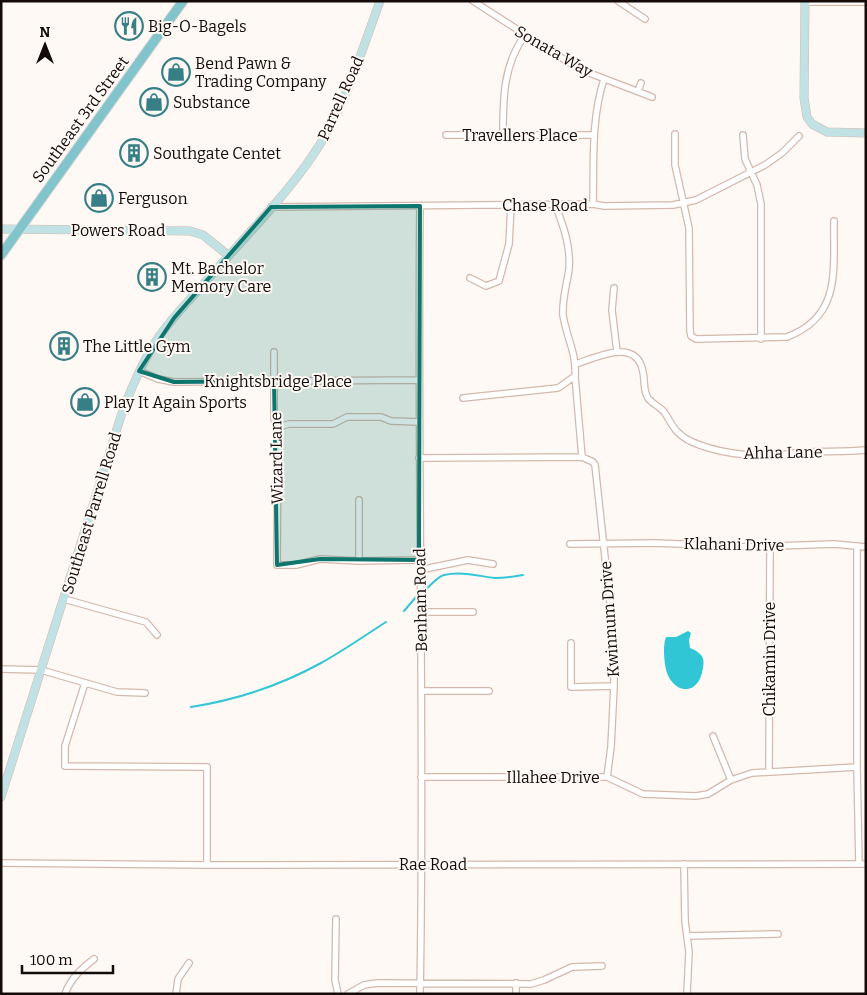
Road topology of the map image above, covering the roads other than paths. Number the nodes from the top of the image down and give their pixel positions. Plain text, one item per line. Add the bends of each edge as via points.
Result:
1 (183, 1) edge
2 (380, 1) edge
3 (473, 1) edge
4 (618, 1) edge
5 (805, 2) edge
6 (866, 2) edge
7 (644, 19) dead end
8 (525, 35) junction
9 (604, 79) junction
10 (641, 83) dead end
11 (638, 92) junction
12 (652, 96) dead end
13 (866, 133) edge
14 (503, 134) junction
15 (675, 134) dead end
16 (446, 135) dead end
17 (594, 135) junction
18 (743, 135) dead end
19 (799, 136) dead end
20 (751, 172) junction
21 (683, 203) junction
22 (555, 204) junction
23 (593, 204) junction
24 (511, 205) junction
25 (420, 206) junction
26 (271, 207) junction
27 (834, 221) dead end
28 (19, 228) junction
29 (1, 229) edge
30 (1, 255) edge
31 (228, 255) junction
32 (470, 278) dead end
33 (614, 288) dead end
34 (761, 339) junction
35 (274, 352) dead end
36 (617, 352) junction
37 (576, 364) junction
38 (139, 371) junction
39 (576, 376) junction
40 (418, 380) junction
41 (274, 381) junction
42 (463, 398) dead end
43 (419, 422) junction
44 (278, 427) junction
45 (866, 450) edge
46 (582, 457) junction
47 (420, 458) junction
48 (359, 500) dead end
49 (570, 544) dead end
50 (603, 544) junction
51 (770, 547) junction
52 (857, 547) junction
53 (866, 547) edge
54 (419, 560) junction
55 (359, 561) junction
56 (493, 564) dead end
57 (420, 570) junction
58 (64, 600) junction
59 (421, 612) junction
60 (473, 612) dead end
61 (158, 635) dead end
62 (571, 642) dead end
63 (1, 669) edge
64 (41, 670) junction
65 (85, 684) junction
66 (614, 686) junction
67 (420, 691) junction
68 (489, 691) dead end
69 (145, 693) dead end
70 (712, 736) dead end
71 (857, 767) junction
72 (769, 771) junction
73 (4, 776) edge
74 (607, 776) junction
75 (420, 777) junction
76 (731, 780) junction
77 (1, 797) edge
78 (1, 863) edge
79 (420, 864) junction
80 (684, 864) junction
81 (863, 864) edge
82 (207, 865) junction
83 (336, 918) dead end
84 (778, 934) dead end
85 (687, 936) junction
86 (94, 959) dead end
87 (189, 963) dead end
88 (602, 966) dead end
89 (420, 983) junction
90 (516, 983) junction
91 (66, 994) edge
92 (176, 994) edge
93 (338, 994) edge
94 (348, 994) edge
95 (420, 994) edge
96 (516, 994) edge
97 (687, 994) edge

1 - 28 main road, Southeast 3rd Street
2 - 26 street, Parrell Road via 335,117 311,158
3 - 8 street, Sonata Way
4 - 7 street
5 - 6 street
5 - 13 street via 804,98 807,117 812,124 827,132
8 - 9 street, Sonata Way via 579,69
8 - 14 street via 513,54 507,73 503,95
9 - 11 street, Sonata Way
9 - 17 street via 598,97
10 - 11 street
11 - 12 street, Sonata Way
14 - 16 street, Travellers Place
14 - 17 street, Travellers Place
15 - 21 street via 674,159
17 - 23 street
18 - 20 street via 743,152
19 - 20 street, Chase Road via 782,153
20 - 21 street, Chase Road via 696,200
20 - 34 street via 761,204
21 - 23 street, Chase Road
21 - 34 street via 689,228 691,336 696,339
22 - 23 street, Chase Road
22 - 24 street, Chase Road
22 - 37 street via 568,242 569,268 563,310
24 - 25 street, Chase Road
24 - 32 street via 510,244 500,282 486,286
25 - 26 street, Chase Road
25 - 40 street, Benham Road
26 - 31 street, Parrell Road
27 - 34 street via 831,292 819,315 800,332 787,337
28 - 29 street, Powers Road
28 - 30 main road, Southeast 3rd Street
28 - 31 street, Powers Road via 190,231 202,235
31 - 38 street, Southeast Parrell Road via 166,327
33 - 36 street via 612,310
35 - 41 street, Wizard Lane
36 - 37 street
36 - 45 street, Ahha Lane via 632,354 638,360 648,399 663,410 677,432 704,447 758,455
37 - 39 street
38 - 41 street, Knightsbridge Place via 174,382
38 - 58 street, Southeast Parrell Road via 121,416
39 - 42 street via 558,388
39 - 46 street
40 - 41 street, Knightsbridge Place
40 - 43 street, Benham Road
41 - 44 street, Wizard Lane via 274,419
43 - 44 street via 347,417 332,424
43 - 47 street, Benham Road
44 - 55 street, Wizard Lane via 277,565 296,565 320,559
46 - 47 street
46 - 50 street, Kwinnum Drive via 593,462 597,472
47 - 54 street, Benham Road
48 - 55 street
49 - 50 street, Klahani Drive
50 - 51 street, Klahani Drive
50 - 66 street, Kwinnum Drive via 612,622
51 - 52 street, Klahani Drive via 834,544
51 - 72 street, Chikamin Drive
52 - 53 street, Klahani Drive
52 - 71 street
54 - 55 street
54 - 57 street, Benham Road
56 - 57 street via 468,560
57 - 59 street, Benham Road
58 - 61 street via 146,622
58 - 64 street, Southeast Parrell Road
59 - 60 street
59 - 67 street, Benham Road
62 - 66 street via 571,686
63 - 64 street
64 - 65 street
64 - 73 street, Southeast Parrell Road
65 - 69 street via 117,692
65 - 82 street via 65,746 64,766 207,767
66 - 74 street, Kwinnum Drive
67 - 68 street
67 - 75 street, Benham Road
70 - 76 street
71 - 72 street, Illahee Drive
71 - 81 street
72 - 76 street, Illahee Drive
73 - 77 street, Southeast Parrell Road
74 - 75 street, Illahee Drive
74 - 76 street, Illahee Drive via 643,794 696,796 708,794
75 - 79 street, Benham Road
78 - 82 street, Rae Road
79 - 80 street, Rae Road
79 - 82 street, Rae Road
79 - 89 street, Benham Road
80 - 81 street, Rae Road
80 - 85 street
83 - 93 street via 335,980
84 - 85 street
85 - 97 street
86 - 91 street via 77,973
87 - 92 street via 178,979
88 - 90 street via 572,967 531,984
89 - 90 street
89 - 94 street via 377,983
89 - 95 street, Benham Road
90 - 96 street

